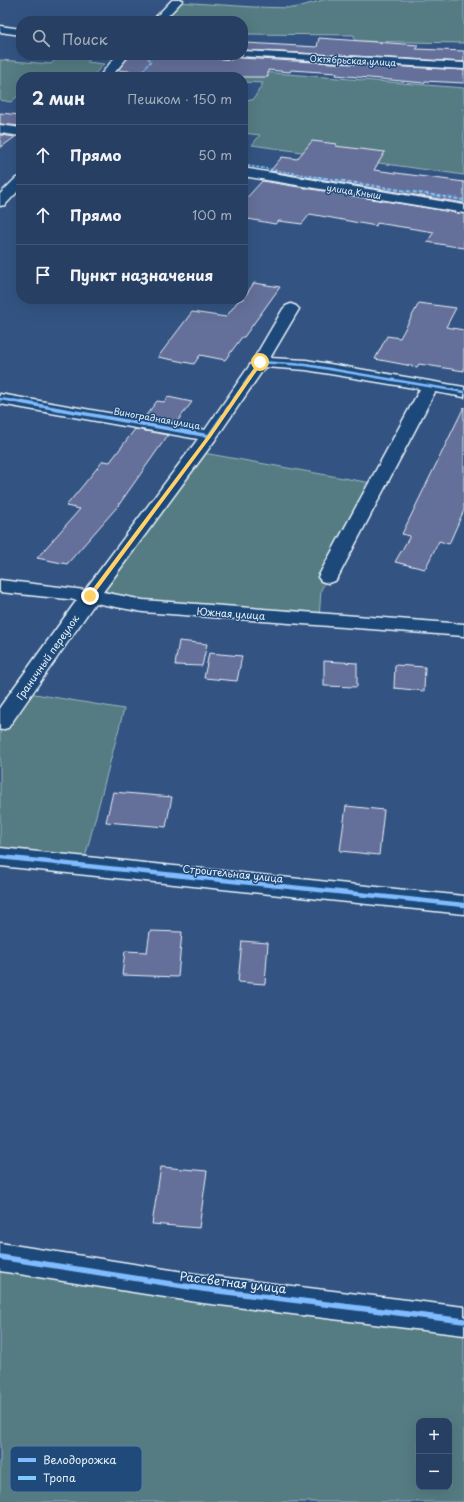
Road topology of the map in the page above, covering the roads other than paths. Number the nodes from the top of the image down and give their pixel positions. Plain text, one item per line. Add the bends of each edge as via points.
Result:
1 (178, 0) edge
2 (162, 16) edge
3 (0, 29) edge
4 (16, 31) edge
5 (248, 54) edge
6 (119, 60) edge
7 (464, 66) edge
8 (109, 72) edge
9 (0, 129) edge
10 (16, 131) edge
11 (248, 173) edge
12 (16, 186) edge
13 (0, 202) edge
14 (464, 209) edge
15 (291, 309) dead end
16 (260, 362) junction
17 (430, 386) junction
18 (464, 392) edge
19 (0, 398) edge
20 (209, 436) junction
21 (328, 577) dead end
22 (0, 586) edge
23 (90, 596) junction
24 (464, 630) edge
25 (0, 723) edge
26 (0, 857) edge
27 (464, 905) edge
28 (0, 1256) edge
29 (464, 1321) edge

1 - 2 street
3 - 4 street
5 - 7 street, Октябрьская улица
6 - 8 street
9 - 10 street
11 - 14 street, улица Кныш
12 - 13 street
15 - 16 street, Виноградная улица
16 - 17 street via 306,365
16 - 20 street, Виноградная улица
17 - 18 street
17 - 21 street
19 - 20 street, Виноградная улица
20 - 23 street, Граничный переулок
22 - 23 street, Южная улица
23 - 24 street, Южная улица via 142,606
23 - 25 street, Граничный переулок
26 - 27 street, Строительная улица
28 - 29 street, Рассветная улица via 203,1289

